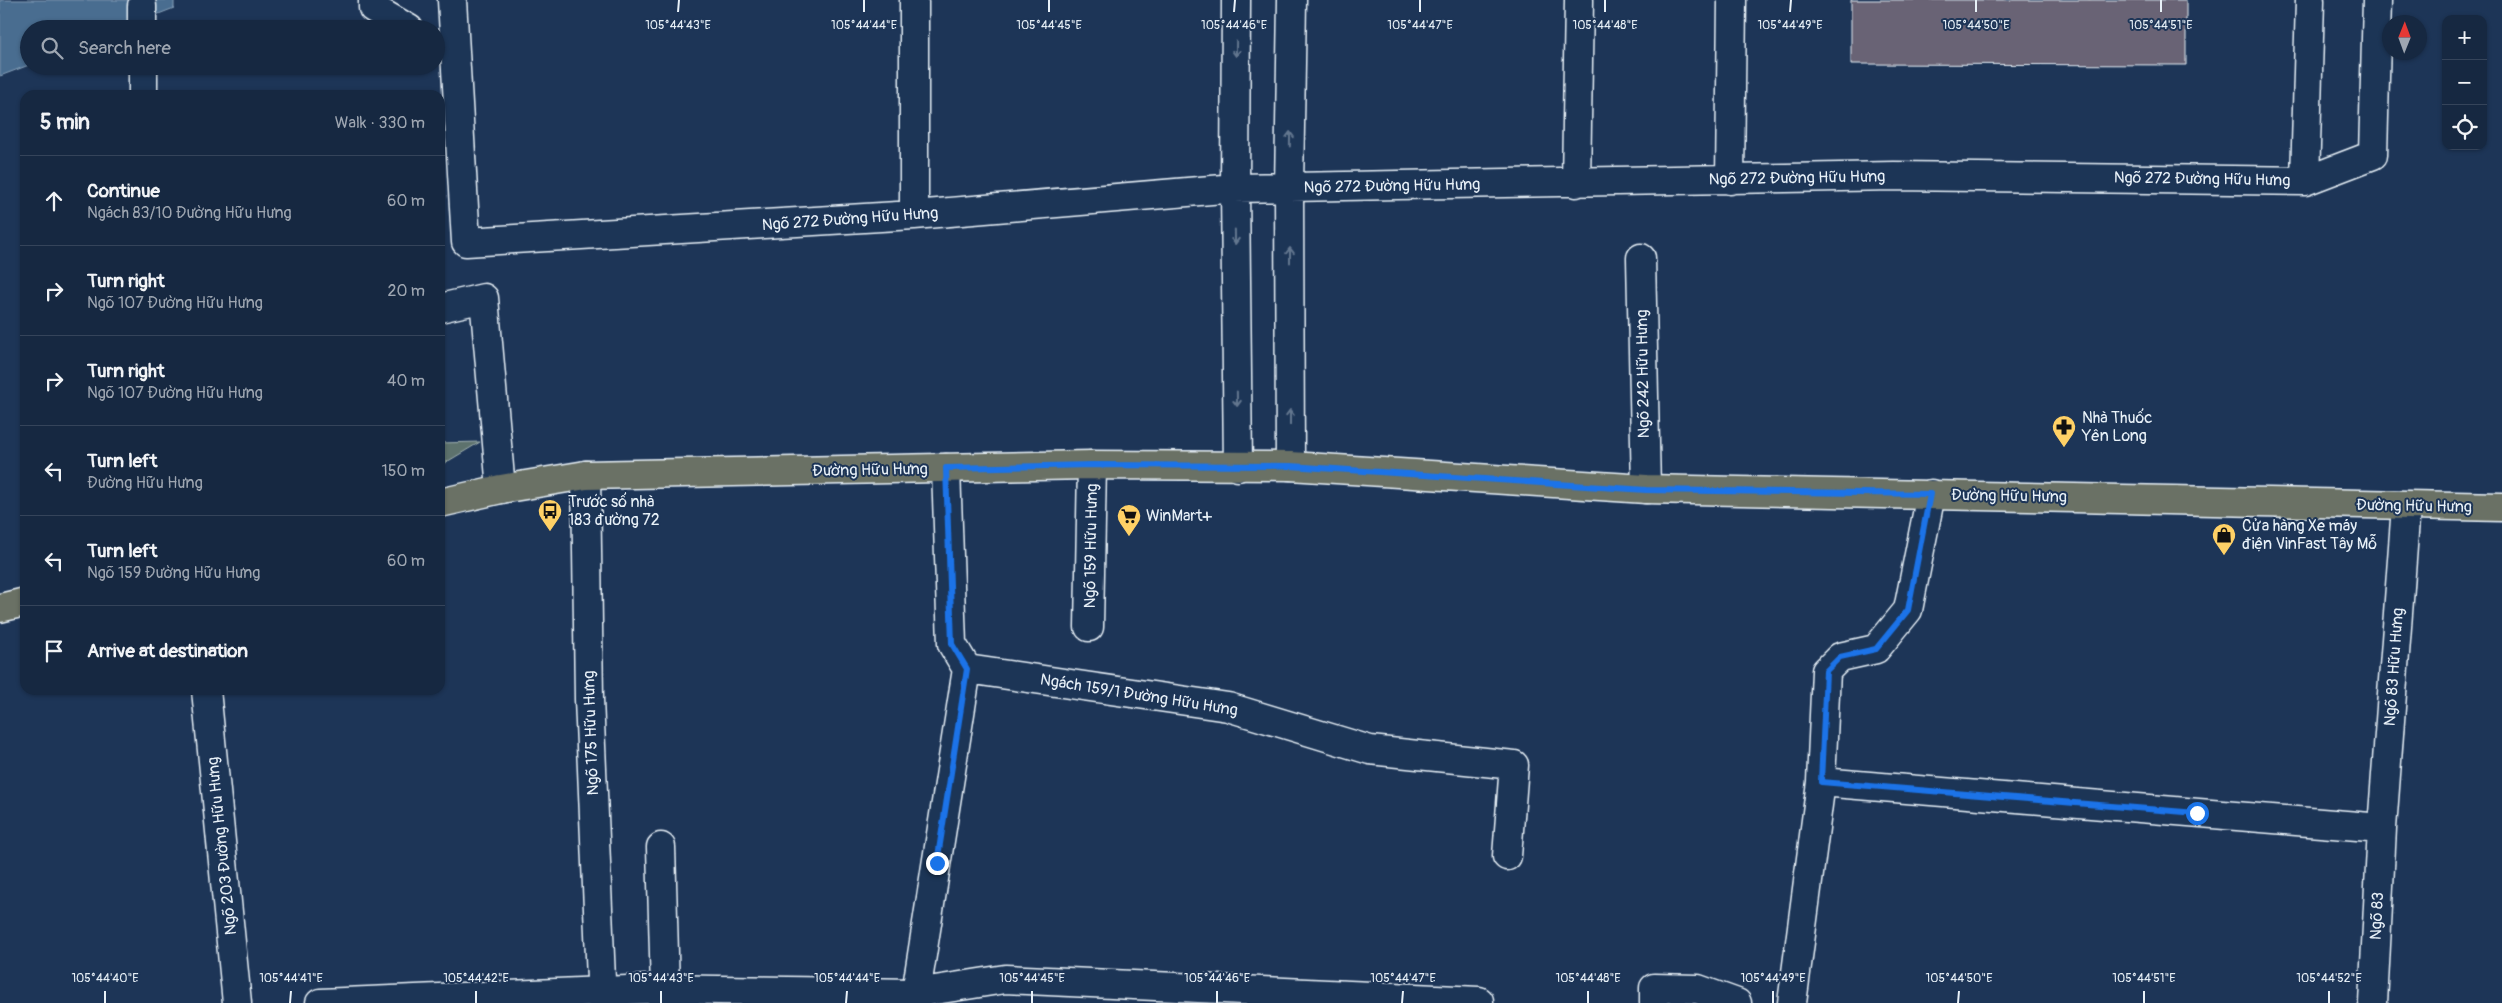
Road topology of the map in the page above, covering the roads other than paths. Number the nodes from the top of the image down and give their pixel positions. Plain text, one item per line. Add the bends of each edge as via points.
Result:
1 (373, 0) edge
2 (452, 0) edge
3 (914, 0) edge
4 (1236, 0) edge
5 (1292, 0) edge
6 (1579, 0) edge
7 (1732, 0) edge
8 (2310, 0) edge
9 (2378, 0) edge
10 (394, 20) edge
11 (445, 49) edge
12 (143, 75) edge
13 (144, 90) edge
14 (1730, 180) junction
15 (2305, 180) junction
16 (1576, 184) junction
17 (1235, 188) junction
18 (1289, 188) junction
19 (914, 215) junction
20 (1641, 258) dead end
21 (445, 307) edge
22 (1092, 465) junction
23 (1290, 466) junction
24 (1238, 467) junction
25 (946, 468) junction
26 (586, 475) junction
27 (501, 489) junction
28 (1646, 490) junction
29 (1930, 494) junction
30 (445, 502) edge
31 (2406, 506) junction
32 (2502, 507) edge
33 (20, 603) edge
34 (0, 608) edge
35 (1090, 627) dead end
36 (967, 669) junction
37 (207, 695) edge
38 (1821, 782) junction
39 (2382, 828) junction
40 (661, 847) dead end
41 (1507, 856) dead end
42 (665, 989) junction
43 (602, 996) edge
44 (916, 998) edge
45 (1479, 1001) dead end
46 (238, 1003) edge
47 (320, 1003) edge
48 (1654, 1003) edge
49 (1738, 1003) edge
50 (1792, 1003) edge
51 (2373, 1003) edge

1 - 10 street via 373,8
2 - 11 street
3 - 19 street
4 -> 17 street
18 -> 5 street
6 - 16 street
7 - 14 street
8 - 15 street
9 - 15 street via 2373,155
11 - 19 street, Ngõ 272 Đường Hữu Hưng via 466,242
12 - 13 street
14 - 15 street, Ngõ 272 Đường Hữu Hưng via 1904,176
14 - 16 street, Ngõ 272 Đường Hữu Hưng
16 - 18 street, Ngõ 272 Đường Hữu Hưng
17 - 18 street, Ngõ 272 Đường Hữu Hưng
17 - 19 street, Ngõ 272 Đường Hữu Hưng
17 -> 24 street
23 -> 18 street, Ngõ 272 Đường Hữu Hưng
20 - 28 street, Ngõ 242 Hữu Hưng
21 - 27 street via 484,298
22 - 24 main road, Đường Hữu Hưng
22 - 25 main road, Đường Hữu Hưng
22 - 35 street, Ngõ 159 Hữu Hưng
23 - 24 main road, Đường Hữu Hưng
23 - 28 main road, Đường Hữu Hưng
25 - 26 main road, Đường Hữu Hưng
25 - 36 street via 952,644
26 - 27 main road, Đường Hữu Hưng
26 - 43 street, Ngõ 175 Hữu Hưng via 589,699
27 - 30 main road, Đường Hữu Hưng
28 - 29 main road, Đường Hữu Hưng
29 - 31 main road, Đường Hữu Hưng
29 - 38 street via 1908,610 1876,649 1840,657 1826,671
31 - 32 main road, Đường Hữu Hưng
31 - 39 street, Ngõ 83 Hữu Hưng
33 - 34 main road
36 - 41 street, Ngách 159/1 Đường Hữu Hưng via 1228,707 1370,750 1514,765
36 - 44 street
37 - 46 street, Ngõ 203 Đường Hữu Hưng
38 - 39 street
38 - 50 street
39 - 51 street, Ngõ 83
40 - 42 street
42 - 43 street
42 - 44 street
43 - 47 street
44 - 45 street via 1005,979
48 - 49 street via 1654,988 1698,989

